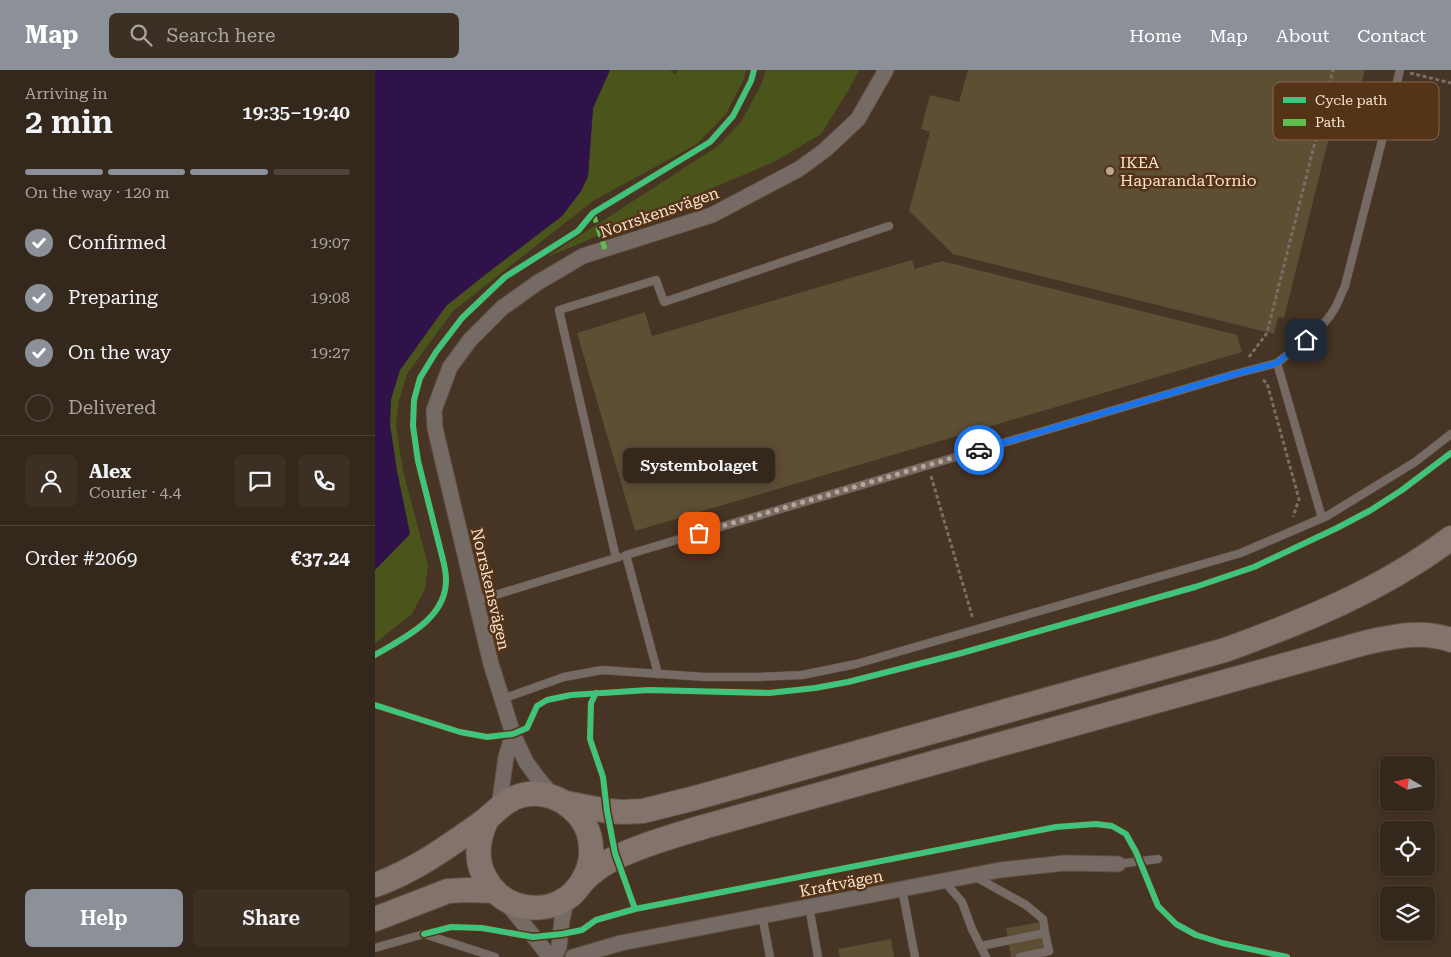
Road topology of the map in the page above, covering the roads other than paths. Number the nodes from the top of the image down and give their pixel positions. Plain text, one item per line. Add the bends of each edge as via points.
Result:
1 (886, 70) edge
2 (1382, 140) edge
3 (889, 226) dead end
4 (1277, 363) junction
5 (1451, 434) edge
6 (1322, 518) junction
7 (1451, 538) edge
8 (626, 555) junction
9 (616, 558) junction
10 (476, 601) junction
11 (1451, 640) edge
12 (658, 674) junction
13 (502, 699) junction
14 (513, 734) junction
15 (561, 801) junction
16 (493, 813) junction
17 (1158, 859) dead end
18 (1118, 864) joint
19 (973, 875) junction
20 (944, 881) junction
21 (375, 885) edge
22 (902, 889) junction
23 (575, 890) junction
24 (499, 895) junction
25 (809, 906) junction
26 (762, 915) junction
27 (375, 919) edge
28 (1045, 932) junction
29 (981, 946) junction
30 (375, 948) edge
31 (495, 957) edge
32 (550, 957) edge
33 (554, 957) edge
34 (573, 957) edge
35 (770, 957) edge
36 (818, 957) edge
37 (915, 957) edge
38 (986, 957) edge
39 (1020, 957) edge

1 - 10 street, Norrskensvägen via 858,119 799,170 712,214 583,256 502,308 470,340 450,367 434,410 435,428
2 - 4 lane via 1345,286 1335,308 1317,330
3 - 9 lane via 663,302 656,280 559,310
4 - 6 lane
4 - 8 lane
5 - 6 lane via 1415,462
6 - 12 lane via 1241,553 856,664 802,675
7 - 15 main road via 1364,593 1296,624 1225,650 643,811 607,812
8 - 9 lane
8 - 12 lane
9 - 10 lane
10 - 13 street, Norrskensvägen
11 - 23 main road via 1438,635 1403,635 1368,642 761,811 639,847 600,865
12 - 13 lane via 602,670 564,677
13 - 14 street, Norrskensvägen
14 - 15 street, Norrskensvägen via 526,762
14 - 16 street
15 - 16 main road via 545,795 523,795 512,798
15 - 23 main road via 582,819 590,839 590,861
16 - 21 main road via 420,866
16 - 24 main road via 479,840 478,851 482,873
17 - 18 lane
18 - 19 street, Kraftvägen via 1065,863
19 - 20 street, Kraftvägen
19 - 28 lane via 1043,919
20 - 22 street, Kraftvägen
20 - 29 lane via 962,902
22 - 25 street, Kraftvägen
22 - 37 lane
23 - 24 main road via 551,905 535,908 519,905
23 - 33 street via 562,920 559,947
24 - 27 main road via 448,891
24 - 32 street
25 - 26 street, Kraftvägen
25 - 36 lane
26 - 34 street, Kraftvägen via 621,943
26 - 35 lane
28 - 29 lane
28 - 39 lane via 1049,951
29 - 38 lane
30 - 31 lane via 424,934

